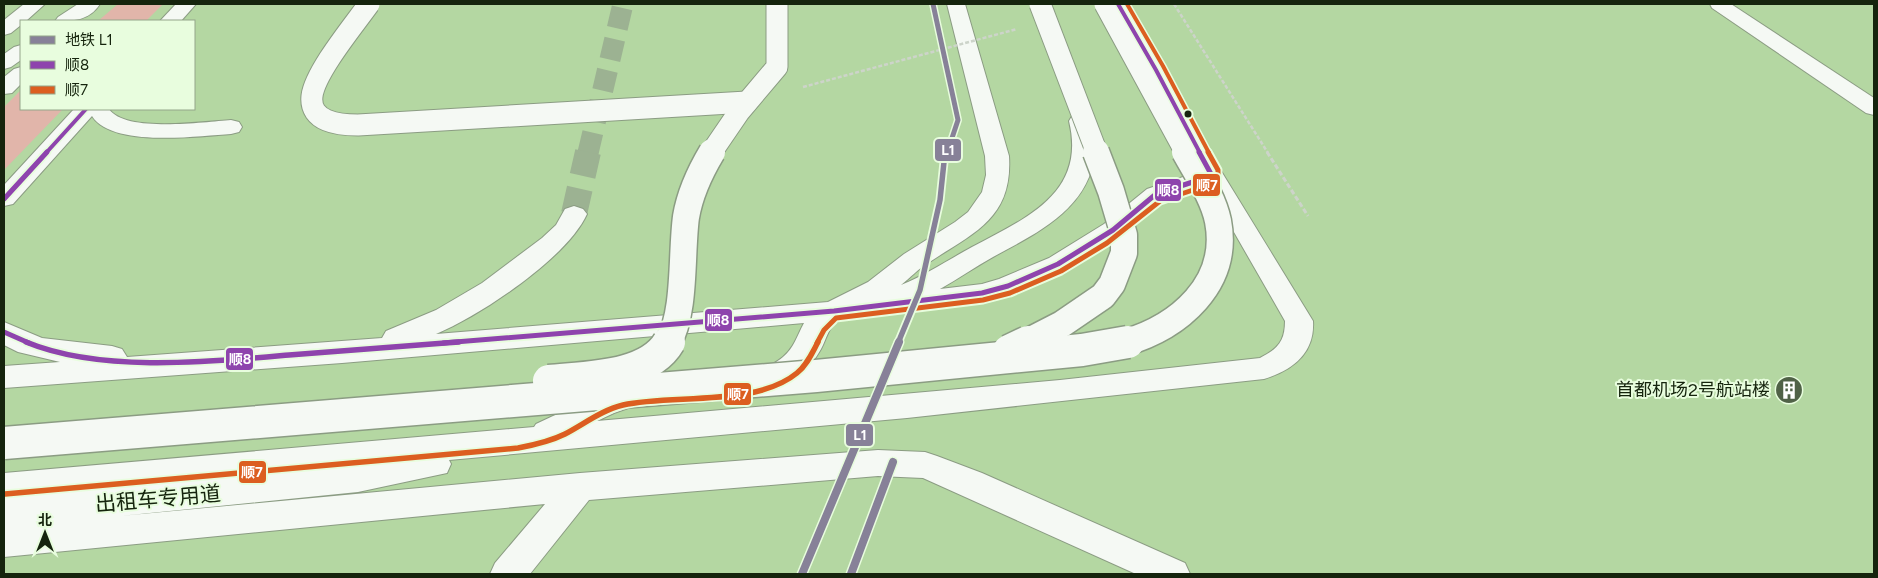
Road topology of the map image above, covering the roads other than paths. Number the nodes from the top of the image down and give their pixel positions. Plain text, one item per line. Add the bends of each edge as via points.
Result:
1 (36, 4) edge
2 (91, 4) edge
3 (96, 4) edge
4 (187, 4) edge
5 (369, 4) edge
6 (777, 4) edge
7 (956, 4) edge
8 (1105, 4) edge
9 (1118, 4) edge
10 (1719, 4) edge
11 (1042, 9) edge
12 (67, 20) edge
13 (83, 20) edge
14 (171, 20) edge
15 (4, 30) edge
16 (20, 52) edge
17 (4, 63) edge
18 (20, 74) edge
19 (4, 88) edge
20 (747, 102) junction
21 (1874, 108) edge
22 (85, 110) edge
23 (98, 110) edge
24 (231, 127) dead end
25 (1212, 171) junction
26 (4, 199) edge
27 (574, 214) tunnel mouth
28 (834, 311) junction
29 (4, 332) edge
30 (342, 352) junction
31 (979, 361) junction
32 (218, 362) junction
33 (4, 377) edge
34 (341, 418) junction
35 (517, 441) junction
36 (4, 443) edge
37 (4, 487) edge
38 (580, 487) junction
39 (4, 512) edge
40 (4, 542) edge
41 (508, 574) edge
42 (1172, 574) edge

1 - 15 street
2 - 12 street
3 - 13 street
4 - 14 street
5 - 20 street, bridge via 323,73 312,96 318,116 329,122 371,124
6 - 20 street, bridge via 777,67
7 - 28 street via 997,156 999,178 993,197 978,216 956,235 918,256 880,288
8 - 31 street, bridge via 1216,210 1222,240 1219,258 1206,287 1191,306 1174,321 1150,334 1105,346
9 - 25 street
10 - 21 street
11 - 28 street via 1084,135 1082,166 1067,197 1031,226 913,292
11 - 31 street, bridge via 1121,222 1125,240 1123,259 1112,284 1091,305 1035,339
16 - 17 street
18 - 19 street
20 - 34 street, bridge via 704,164 692,194 687,212 679,300 671,337 663,350 650,361 615,373 514,385
22 - 26 street
23 - 24 street via 106,121 146,130
25 - 28 street via 1208,177 1156,194 1103,238 1058,264 1008,286 975,294
25 - 35 street via 1299,320 1296,345 1276,364 1240,372 1060,391
27 - 30 street via 551,245 460,311 407,334
28 - 30 street
28 - 35 street via 815,327 811,342 798,362 777,376 734,386 620,399 598,405 563,427
29 - 32 street via 13,339 42,348 69,352
30 - 32 street
31 - 34 street, bridge
32 - 33 street
34 - 36 street, bridge
35 - 37 street
35 - 39 street, 出租车专用道 via 434,464 358,479
38 - 40 street
38 - 41 street
38 - 42 street via 878,463 925,465

